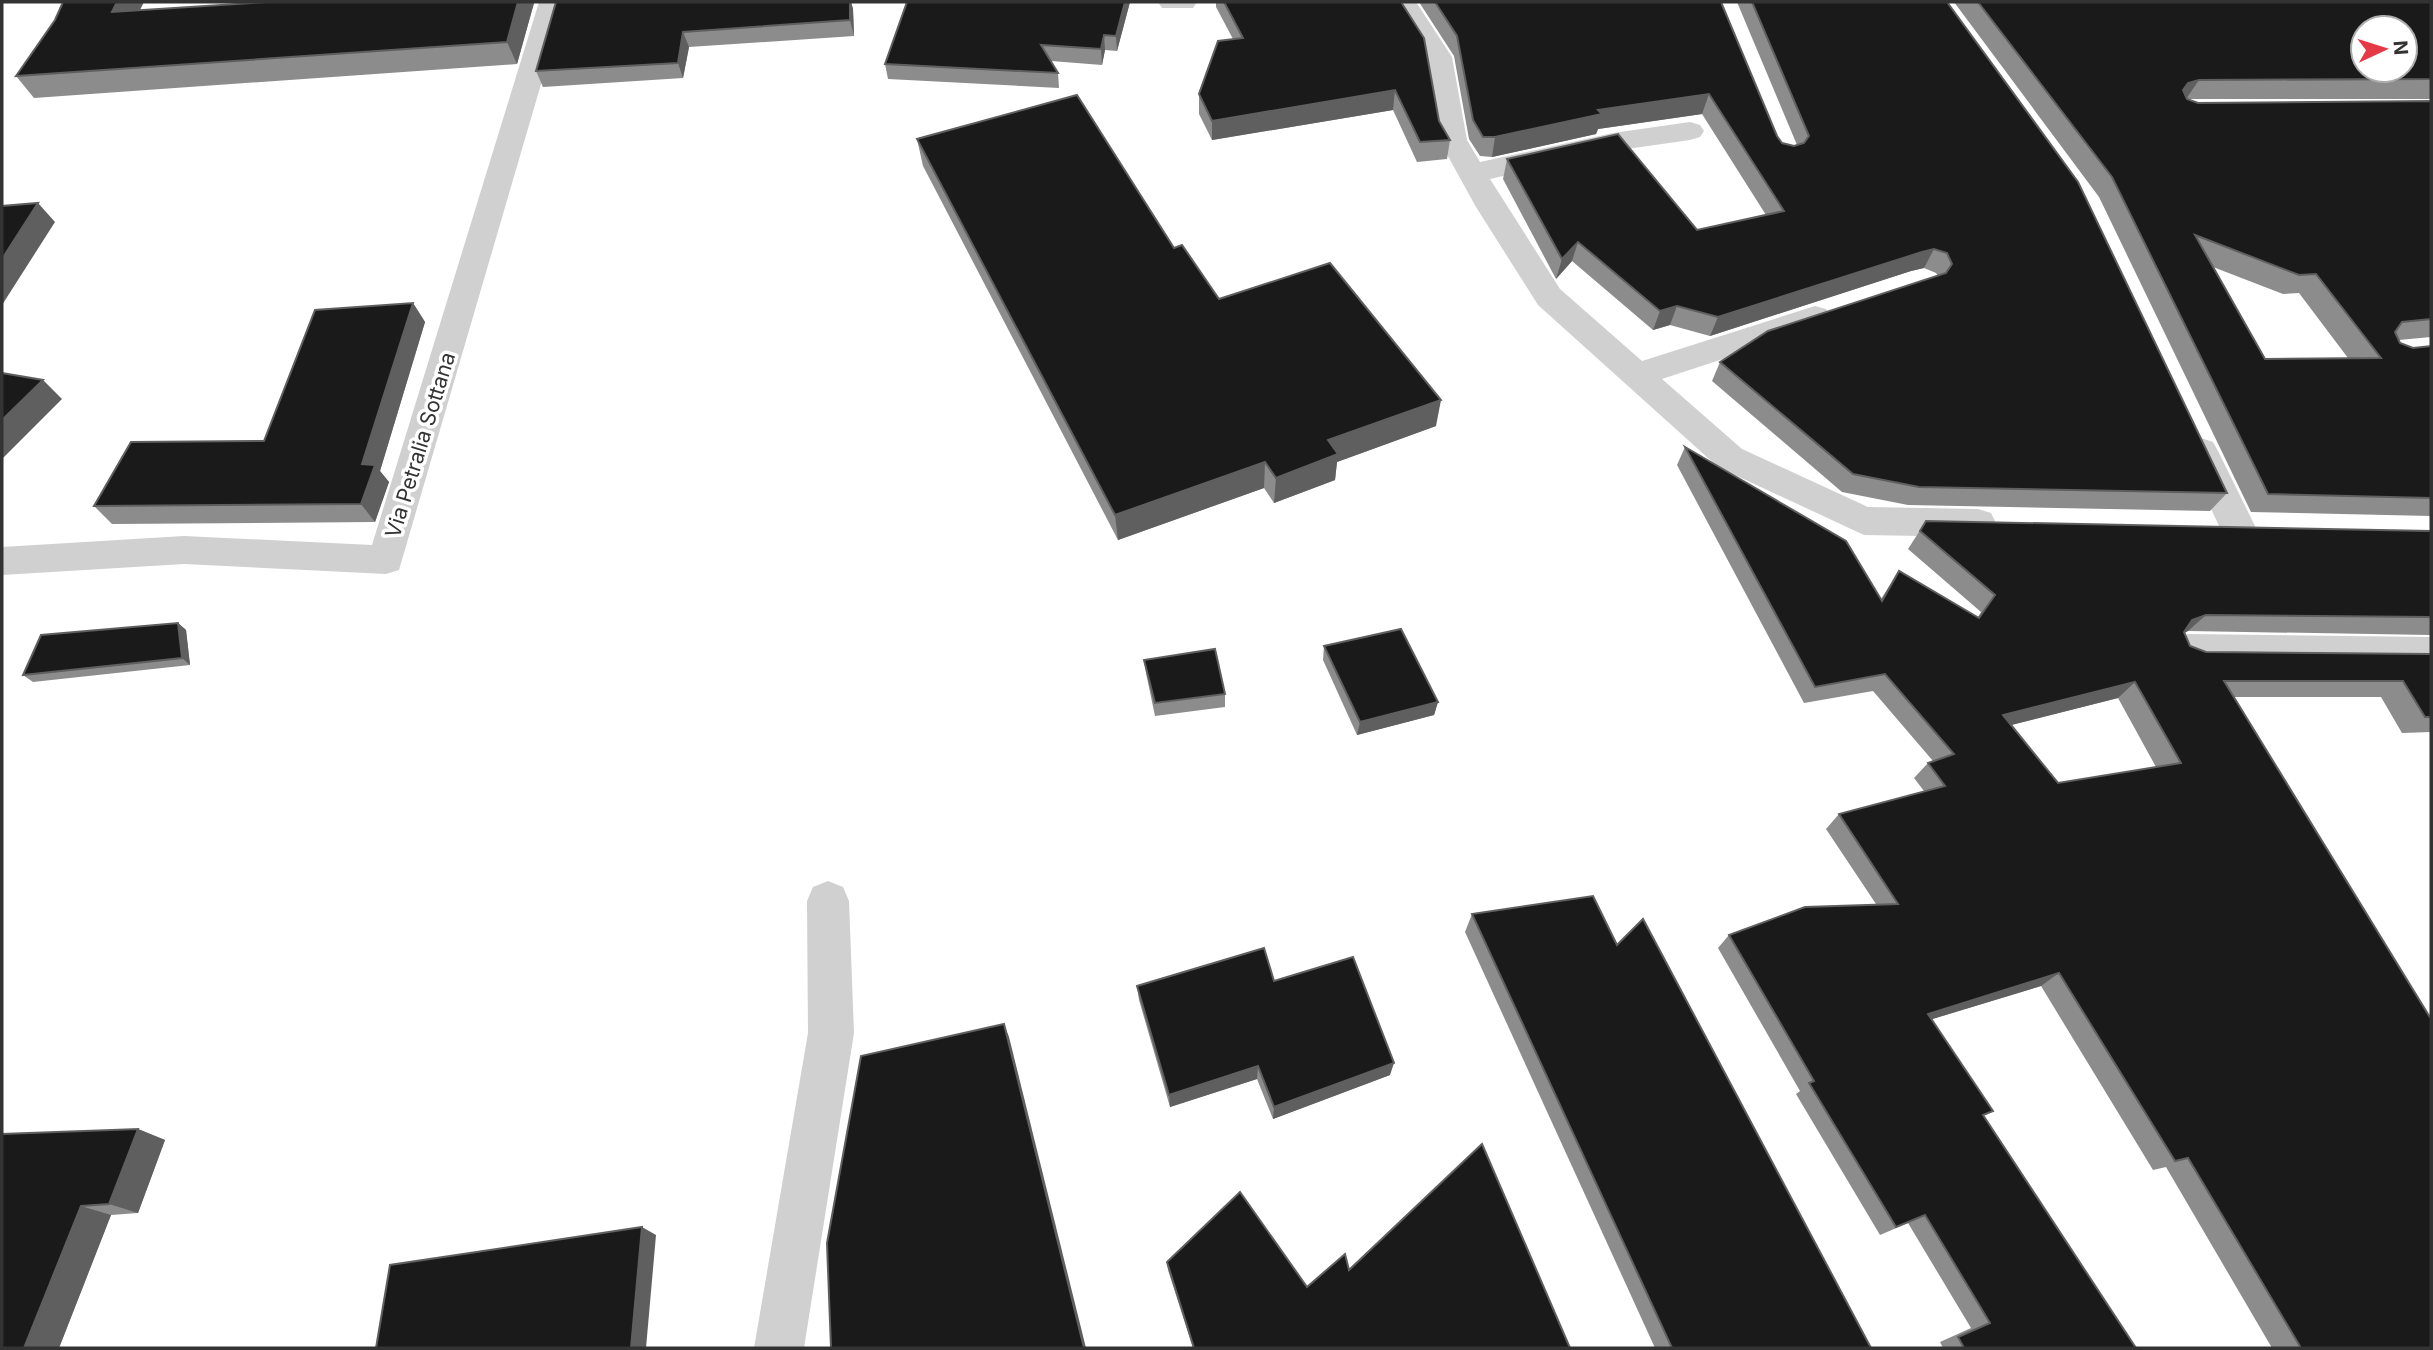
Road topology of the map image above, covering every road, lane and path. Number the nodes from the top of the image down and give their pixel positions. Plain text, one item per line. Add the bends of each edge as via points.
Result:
1 (552, 2) edge
2 (1171, 2) edge
3 (1184, 2) edge
4 (1403, 2) edge
5 (1689, 131) dead end
6 (1473, 173) junction
7 (1845, 307) edge
8 (1637, 375) junction
9 (2191, 430) edge
10 (2002, 524) edge
11 (2238, 528) edge
12 (2, 561) edge
13 (2188, 650) edge
14 (2431, 653) edge
15 (828, 901) dead end
16 (779, 1348) edge

1 - 12 street, Via Petralia Sottana via 386,560 184,550
2 - 3 street
4 - 6 street via 1438,57 1453,140
5 - 6 street via 1613,142
6 - 8 street via 1549,297
7 - 8 street
8 - 10 street via 1730,458 1864,521
9 - 11 street
13 - 14 street
15 - 16 street via 831,1033

